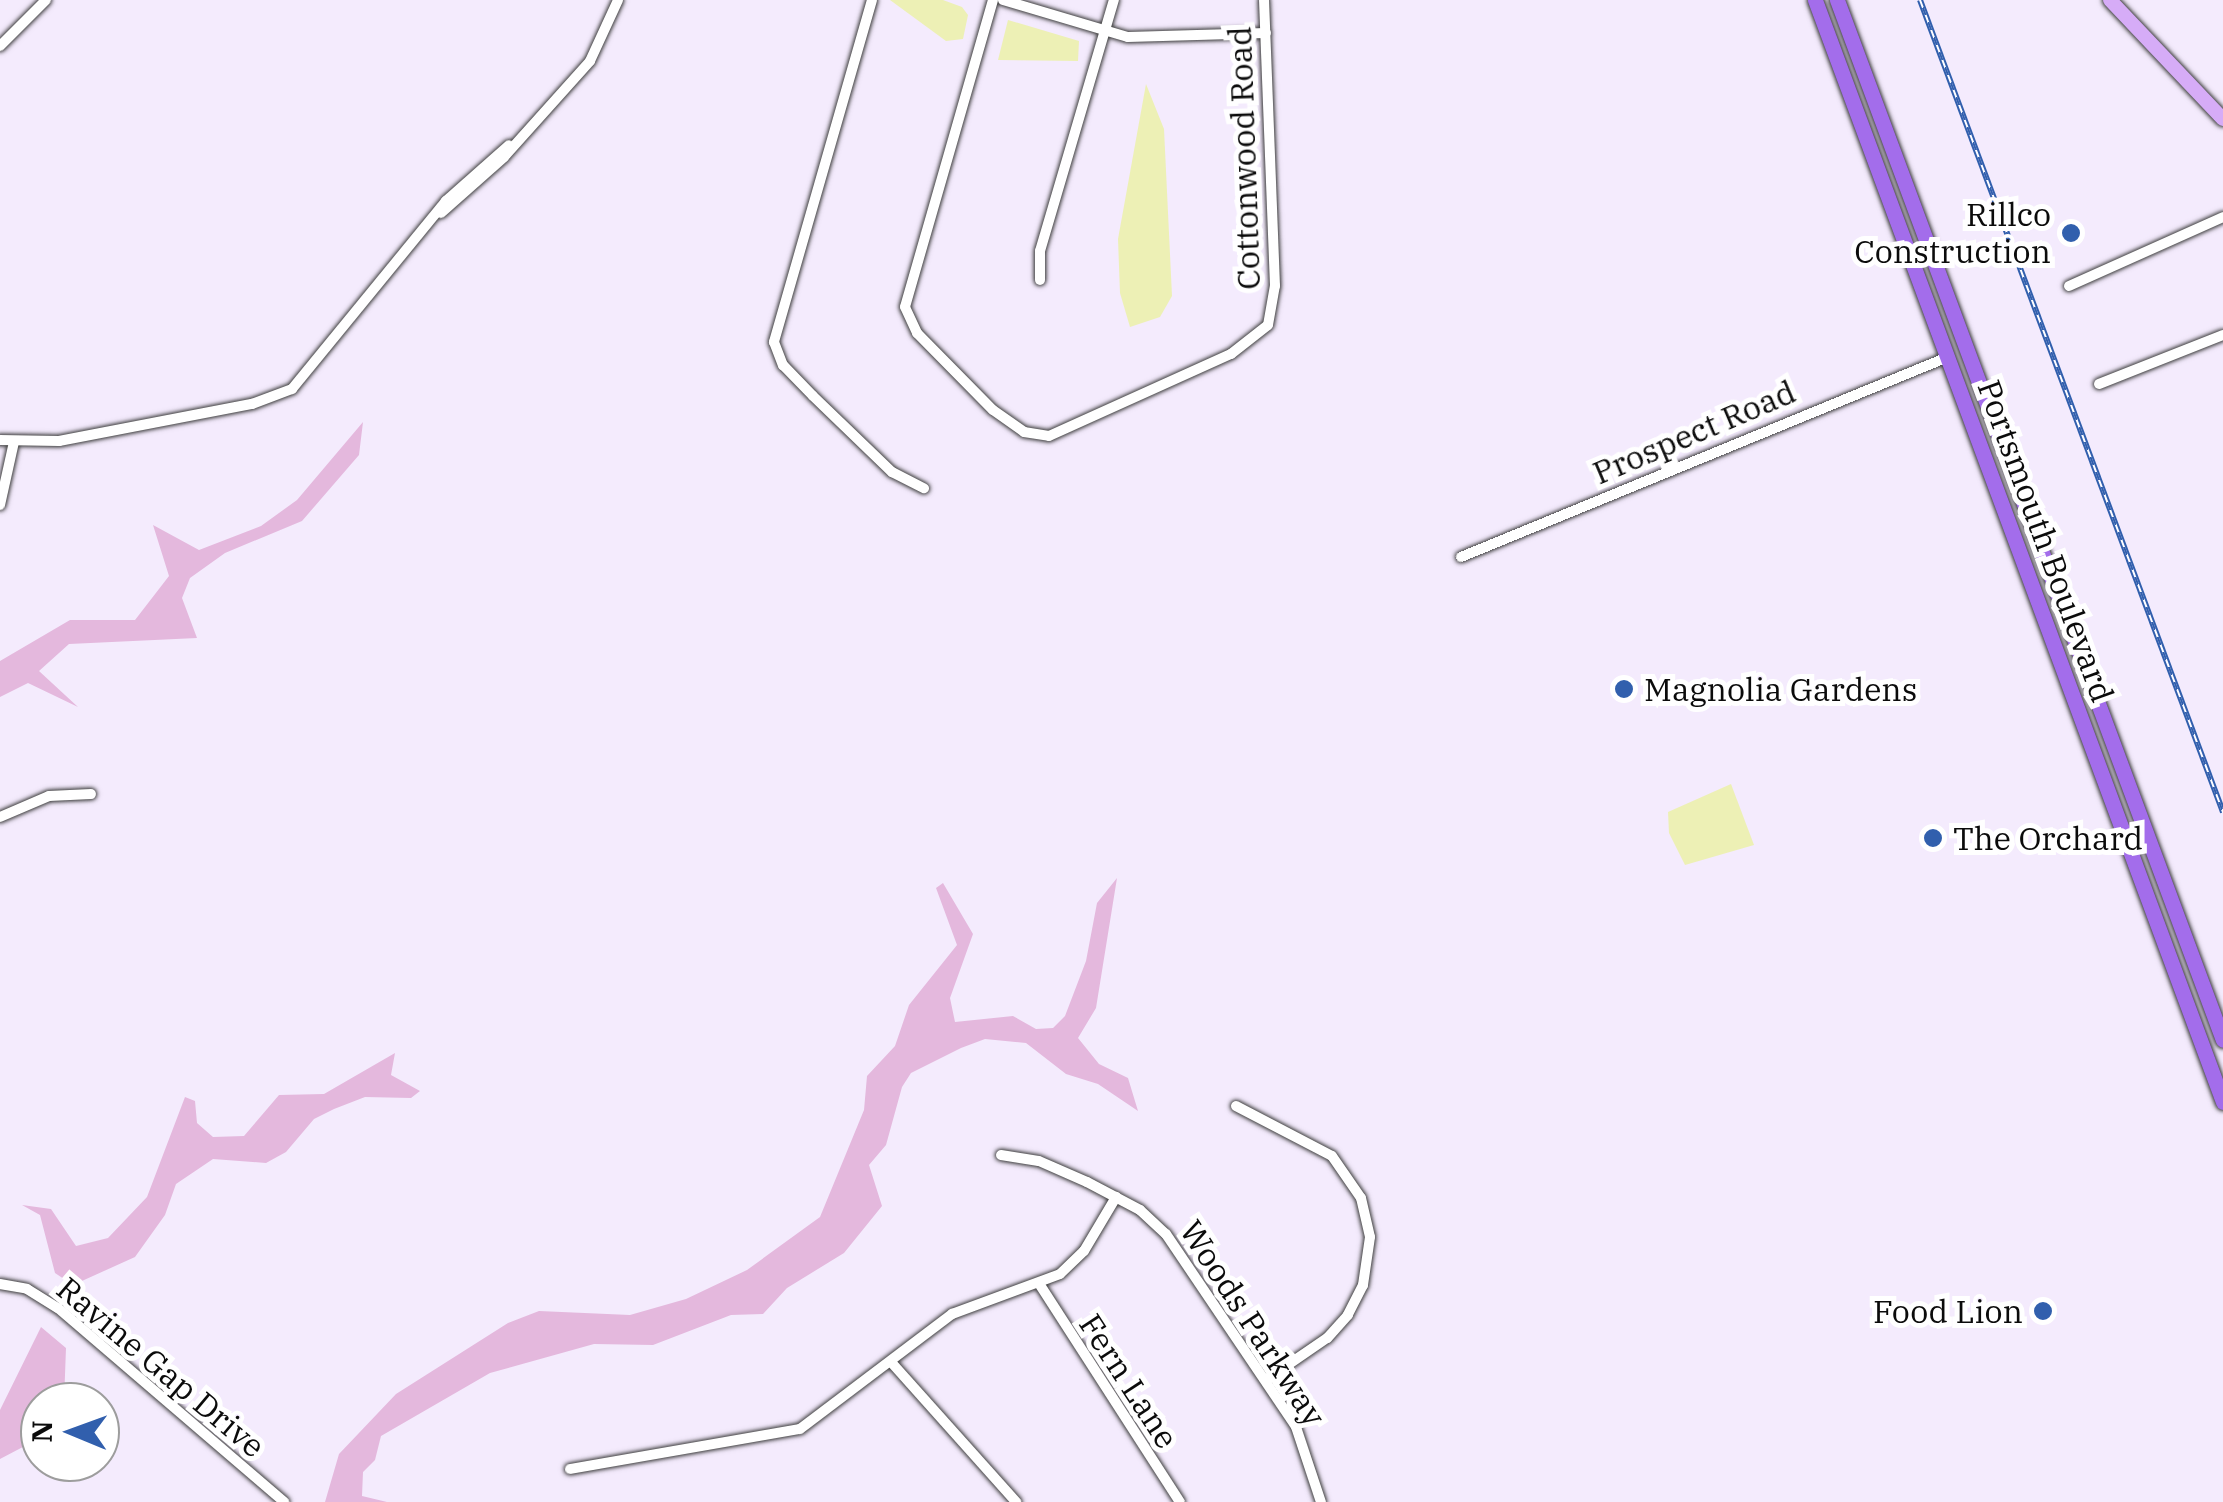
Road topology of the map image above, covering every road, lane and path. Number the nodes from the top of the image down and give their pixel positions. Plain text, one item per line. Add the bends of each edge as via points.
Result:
1 (46, 0) edge
2 (618, 0) edge
3 (872, 0) edge
4 (992, 0) edge
5 (1003, 0) edge
6 (1114, 0) edge
7 (1264, 0) edge
8 (1815, 0) edge
9 (1837, 0) edge
10 (2110, 0) edge
11 (1104, 31) junction
12 (1266, 34) junction
13 (0, 46) edge
14 (2223, 119) edge
15 (1882, 120) junction
16 (1863, 128) junction
17 (2223, 218) edge
18 (1040, 280) dead end
19 (2069, 286) dead end
20 (2223, 336) edge
21 (1969, 356) junction
22 (1949, 360) junction
23 (2099, 384) dead end
24 (0, 440) edge
25 (14, 442) junction
26 (924, 488) dead end
27 (0, 506) edge
28 (1461, 557) dead end
29 (2058, 594) junction
30 (2040, 603) junction
31 (91, 794) dead end
32 (2138, 809) junction
33 (2119, 816) junction
34 (0, 817) edge
35 (2223, 1040) edge
36 (2223, 1102) edge
37 (1236, 1106) dead end
38 (1001, 1155) dead end
39 (1116, 1197) junction
40 (0, 1284) edge
41 (1040, 1286) junction
42 (892, 1362) junction
43 (1266, 1380) junction
44 (570, 1469) dead end
45 (284, 1502) edge
46 (1016, 1502) edge
47 (1180, 1502) edge
48 (1321, 1502) edge

1 - 13 street
2 - 25 street via 590,61 472,174 371,288 305,379 279,396 59,441
3 - 26 street via 774,342 783,365 813,396 892,472
4 - 12 street, Cottonwood Road via 906,307 917,333 970,386 1012,426 1036,435 1056,435 1185,376 1254,342 1268,325 1276,286
5 - 11 street
6 - 11 street
7 - 12 street, Cottonwood Road
8 - 16 main road, Portsmouth Boulevard
9 - 15 main road, Portsmouth Boulevard
10 - 14 main road
11 - 12 street via 1144,39
11 - 18 street via 1040,251
15 - 16 street
15 - 21 main road, Portsmouth Boulevard
16 - 22 main road, Portsmouth Boulevard
17 - 19 street
20 - 23 street
21 - 22 street, Prospect Road
21 - 29 main road, Portsmouth Boulevard
22 - 28 street, Prospect Road
22 - 30 main road, Portsmouth Boulevard
24 - 25 street
25 - 27 street
29 - 30 street
29 - 32 main road, Portsmouth Boulevard
30 - 33 main road, Portsmouth Boulevard
31 - 34 street via 50,796
32 - 33 street
32 - 35 main road, Portsmouth Boulevard
33 - 36 main road, Portsmouth Boulevard
37 - 43 street via 1332,1156 1360,1198 1370,1237 1363,1285 1348,1314 1327,1338
38 - 39 street, Woods Parkway via 1038,1160
39 - 41 street via 1084,1251
39 - 43 street, Woods Parkway via 1166,1234
40 - 45 street, Ravine Gap Drive via 28,1290 58,1308
41 - 42 street via 966,1306
41 - 47 street, Fern Lane
42 - 44 street via 812,1422 784,1434
42 - 46 street
43 - 48 street, Woods Parkway via 1304,1446

